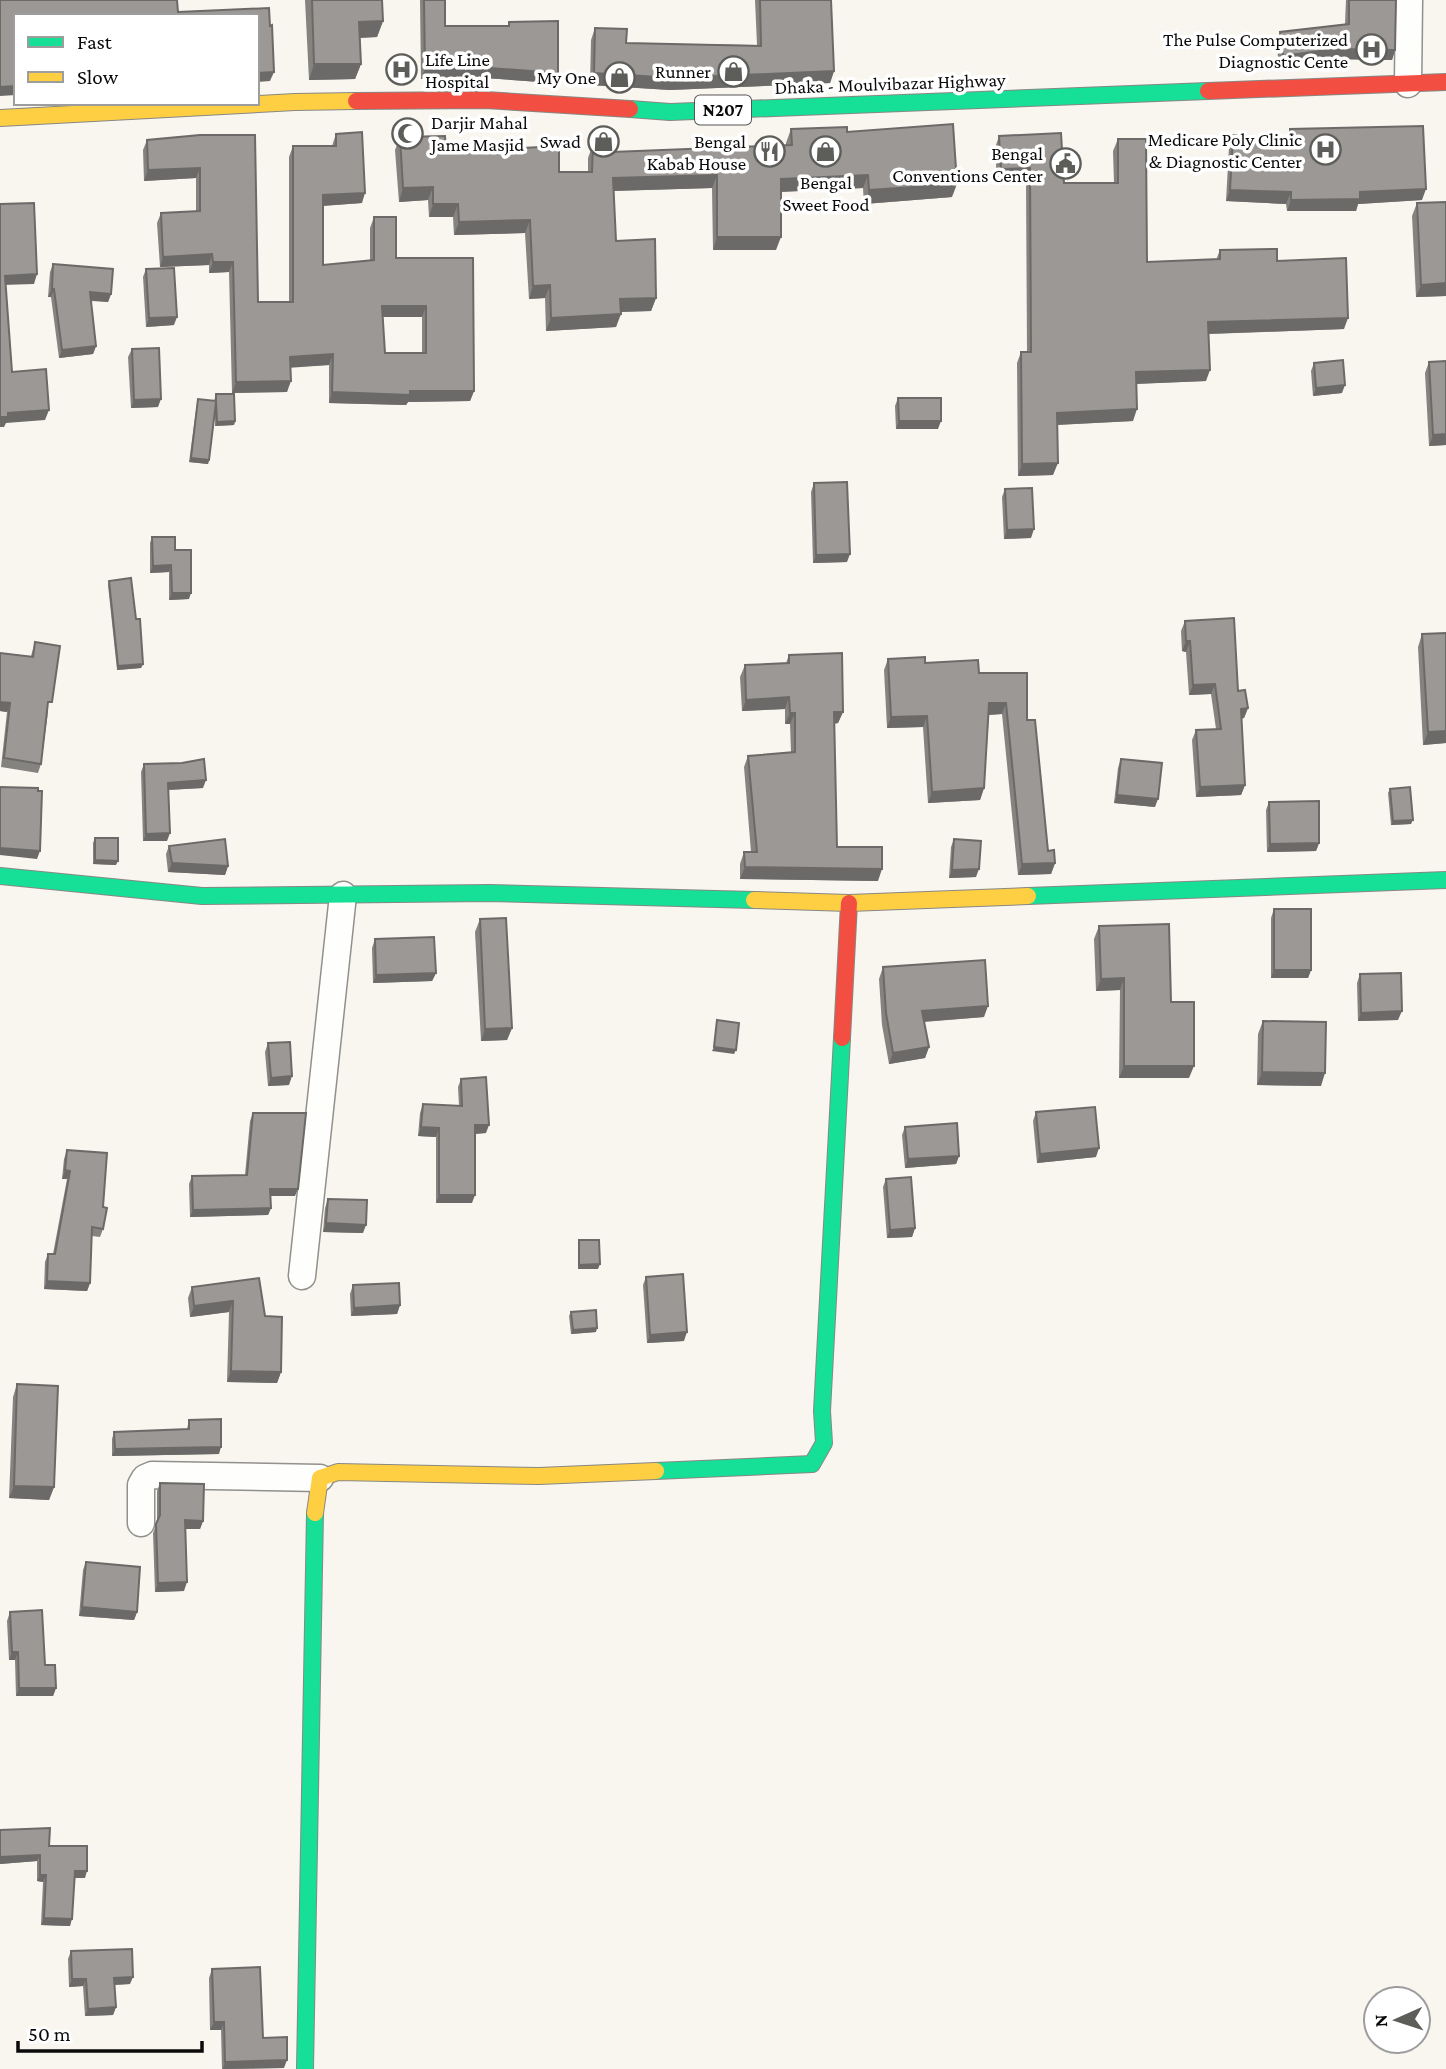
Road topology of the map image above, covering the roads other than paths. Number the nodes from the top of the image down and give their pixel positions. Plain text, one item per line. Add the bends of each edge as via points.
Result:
1 (1409, 0) edge
2 (1446, 82) edge
3 (1408, 84) junction
4 (251, 105) edge
5 (259, 105) edge
6 (0, 118) edge
7 (0, 876) edge
8 (1446, 880) edge
9 (343, 895) junction
10 (849, 903) junction
11 (302, 1276) dead end
12 (320, 1478) junction
13 (141, 1523) dead end
14 (305, 2069) edge

1 - 3 street
2 - 3 main road, Dhaka - Moulvibazar Highway / N207
3 - 5 main road, Dhaka - Moulvibazar Highway / N207 via 670,112 485,100
4 - 6 main road, Dhaka - Moulvibazar Highway / N207
7 - 9 main road via 202,896
8 - 10 main road
9 - 10 main road via 489,893
9 - 11 street
10 - 12 main road via 824,1443 812,1464 538,1476 338,1472
12 - 13 street via 152,1475 141,1485
12 - 14 main road via 315,1500

